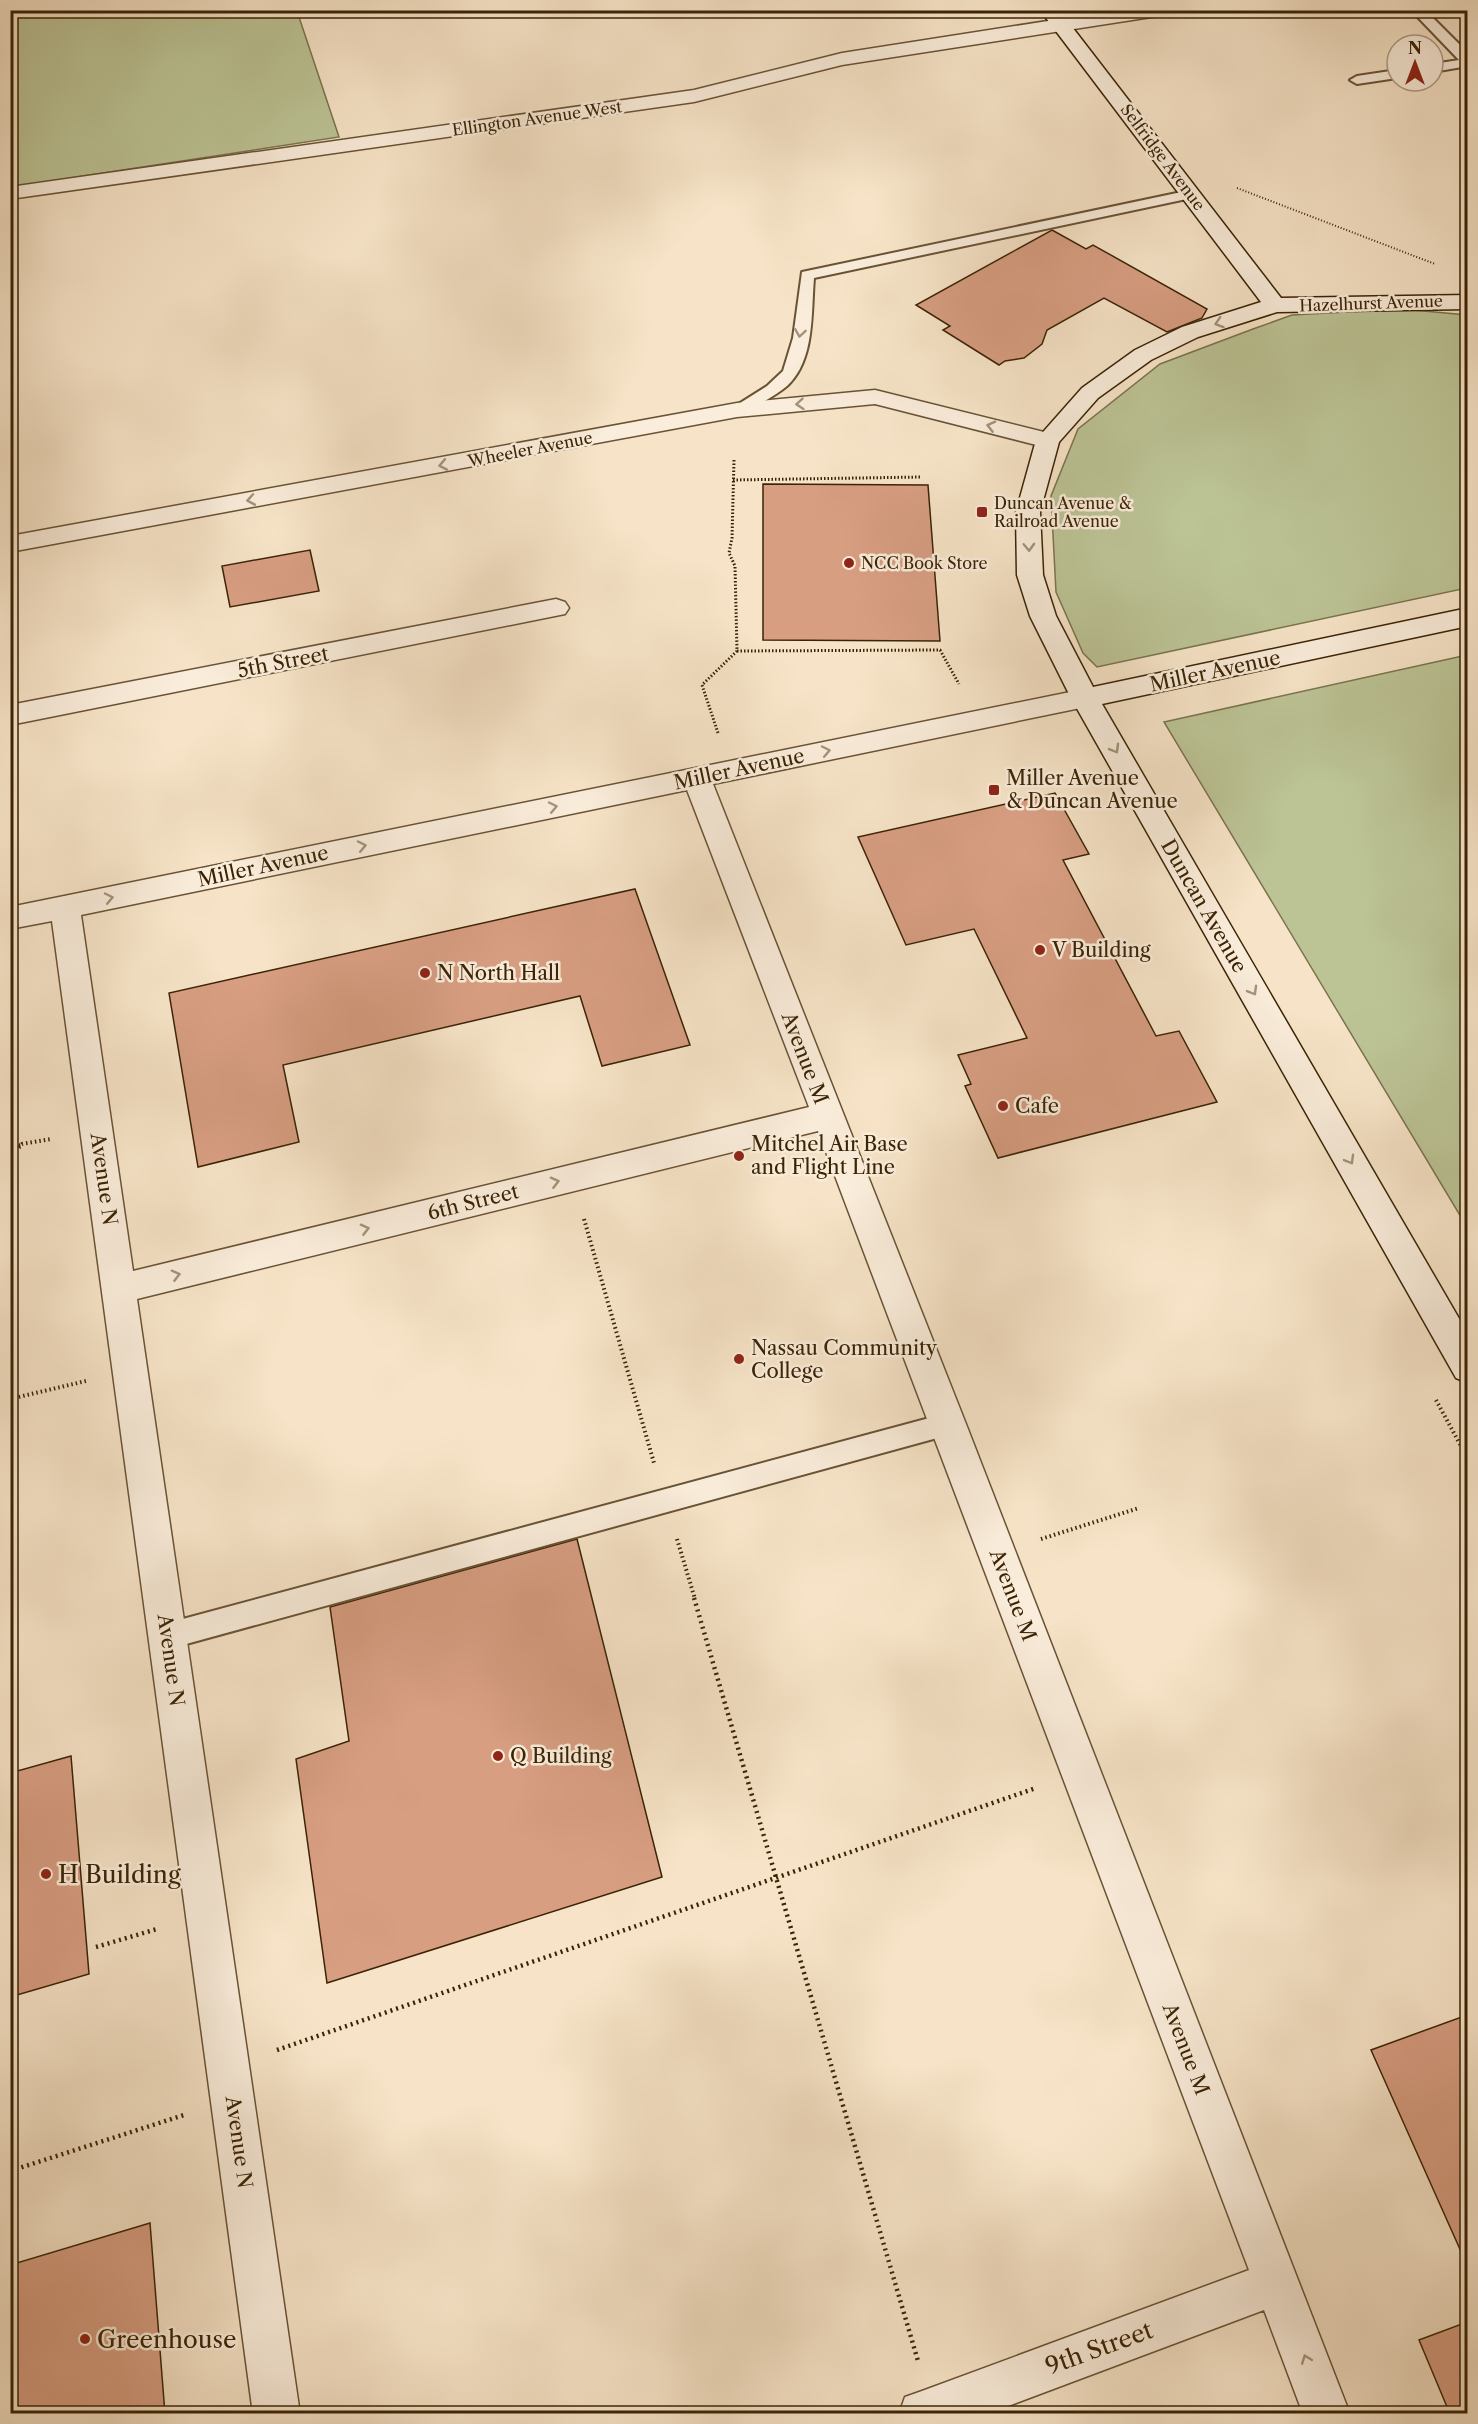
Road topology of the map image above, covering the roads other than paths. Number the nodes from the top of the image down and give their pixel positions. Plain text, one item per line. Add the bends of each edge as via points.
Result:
1 (1158, 10) edge
2 (1417, 10) edge
3 (1054, 18) edge
4 (1467, 62) edge
5 (1445, 66) edge
6 (1385, 76) edge
7 (1357, 80) dead end
8 (10, 193) edge
9 (1191, 194) junction
10 (1467, 302) edge
11 (1275, 305) junction
12 (736, 410) junction
13 (1048, 440) junction
14 (10, 544) edge
15 (556, 608) dead end
16 (1467, 617) edge
17 (1085, 698) junction
18 (10, 716) edge
19 (696, 778) junction
20 (65, 907) junction
21 (10, 918) edge
22 (827, 1116) junction
23 (119, 1289) junction
24 (1467, 1367) edge
25 (948, 1424) junction
26 (168, 1636) junction
27 (1277, 2283) junction
28 (927, 2411) edge
29 (277, 2414) edge
30 (1327, 2414) edge

1 - 3 street, Ellington Avenue West
2 - 4 lane
3 - 8 street, Ellington Avenue West via 842,59 694,96
3 - 9 street, Selfridge Avenue
4 - 5 lane
6 - 7 lane
9 - 11 street, Selfridge Avenue
9 -> 12 lane via 807,275 801,337 789,373 773,388
10 - 11 street, Hazelhurst Avenue
11 -> 13 street, Duncan Avenue via 1190,332 1143,355 1090,393
13 -> 12 street, Wheeler Avenue via 875,397
12 -> 14 street, Wheeler Avenue
13 -> 17 street, Duncan Avenue via 1028,512 1030,575 1043,616
15 - 18 street, 5th Street
16 - 17 street, Miller Avenue
19 -> 17 street, Miller Avenue
17 -> 24 street, Duncan Avenue
20 -> 19 street, Miller Avenue
19 - 22 street, Avenue M
20 - 21 street, Miller Avenue
20 - 23 street, Avenue N
23 -> 22 street, 6th Street
22 - 25 street, Avenue M
23 - 26 street, Avenue N
25 - 26 lane
25 - 27 street, Avenue M
26 - 29 street, Avenue N
27 - 28 street, 9th Street
30 -> 27 street, Avenue M

